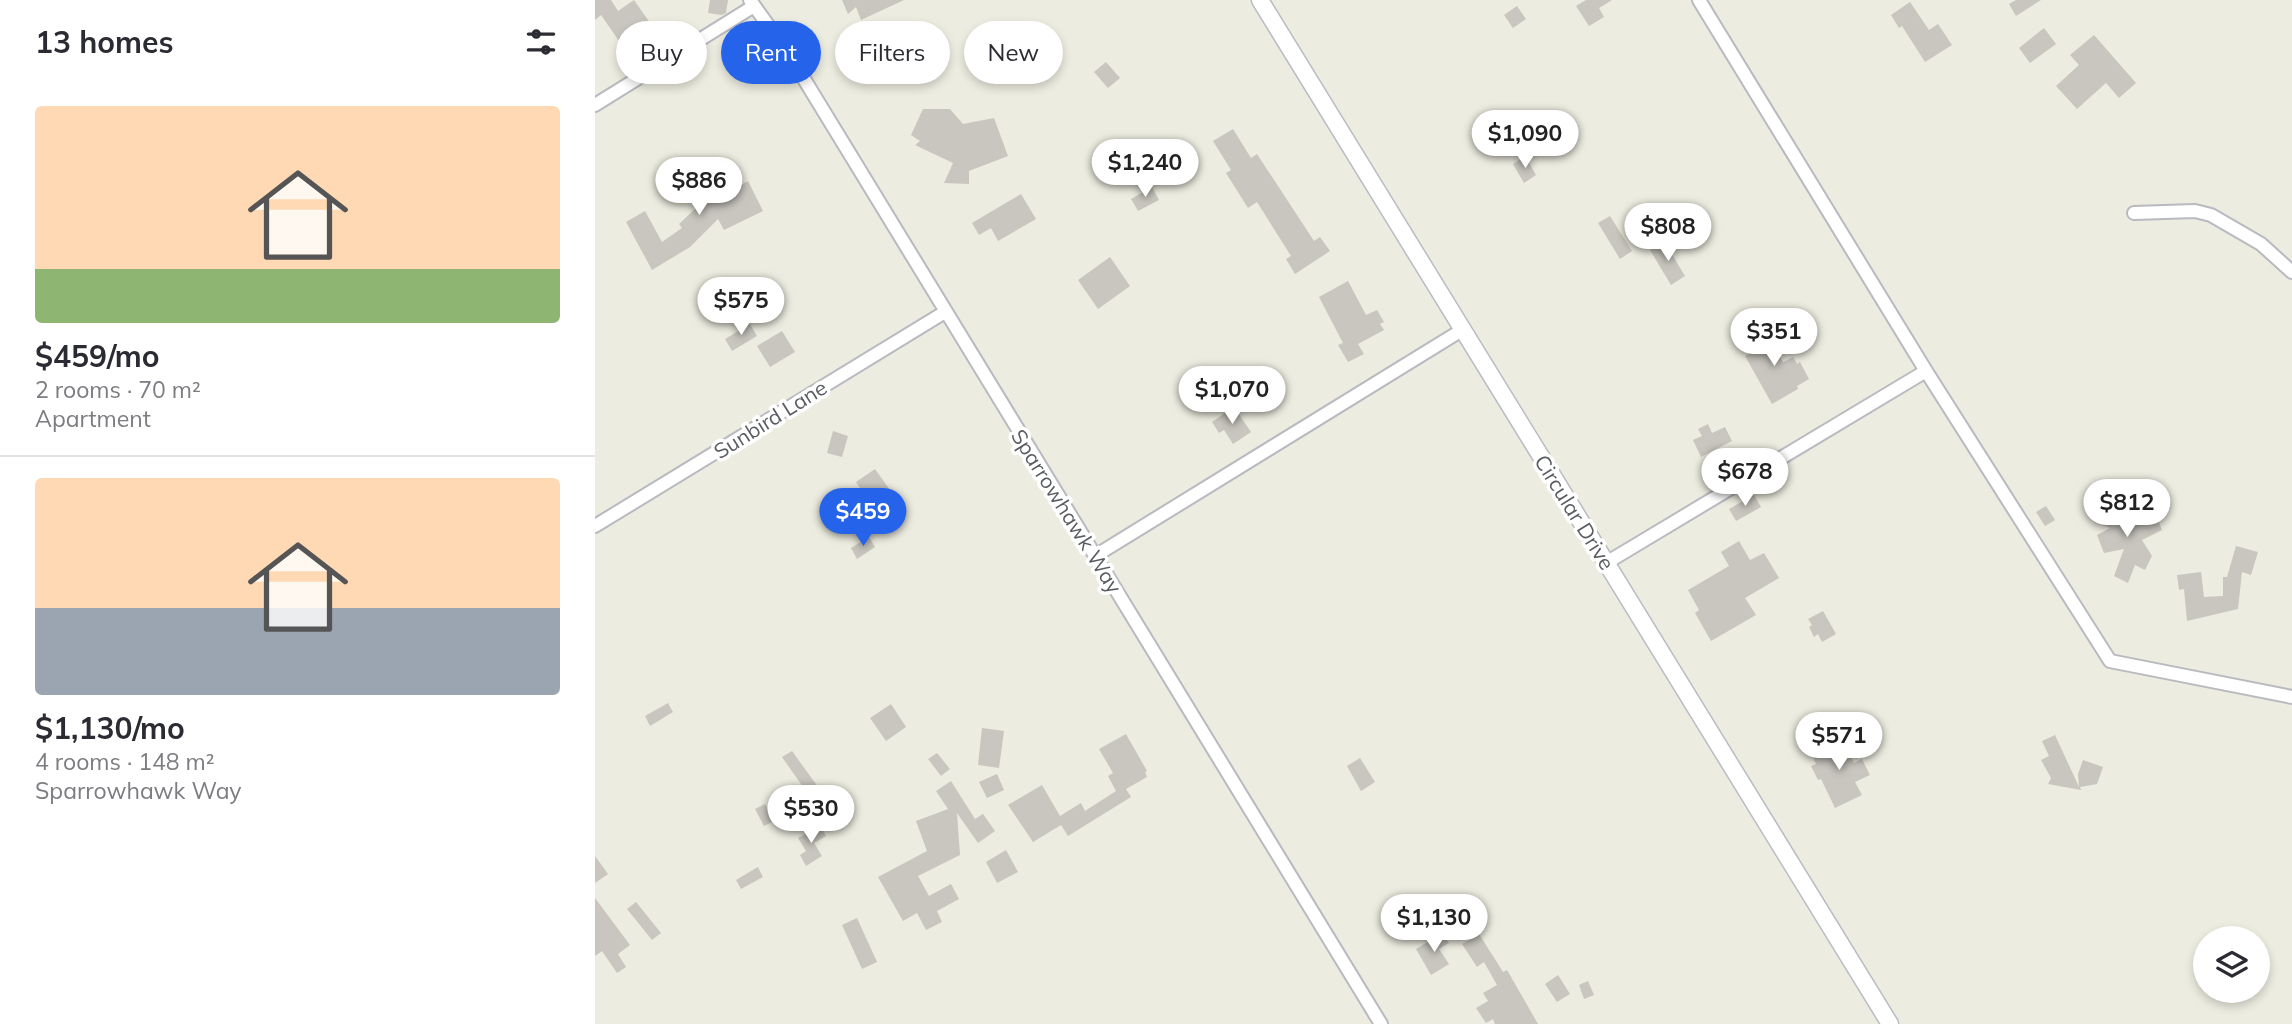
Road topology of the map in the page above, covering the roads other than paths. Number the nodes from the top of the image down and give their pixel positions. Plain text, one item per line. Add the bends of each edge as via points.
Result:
1 (1259, 0) edge
2 (1699, 0) edge
3 (752, 3) edge
4 (595, 105) edge
5 (2134, 213) dead end
6 (2292, 272) edge
7 (945, 312) junction
8 (1462, 330) junction
9 (1926, 372) junction
10 (595, 526) edge
11 (1095, 556) junction
12 (1606, 563) junction
13 (2292, 698) edge
14 (1381, 1024) edge
15 (1890, 1024) edge

1 - 8 street, Circular Drive
2 - 9 street
3 - 4 street
3 - 7 street, Sparrowhawk Way via 790,57
5 - 6 street via 2195,211 2210,215 2261,244
7 - 10 street, Sunbird Lane
7 - 11 street, Sparrowhawk Way
8 - 11 street
8 - 12 street, Circular Drive
9 - 12 street
9 - 13 street via 2110,661
11 - 14 street, Sparrowhawk Way
12 - 15 street, Circular Drive

